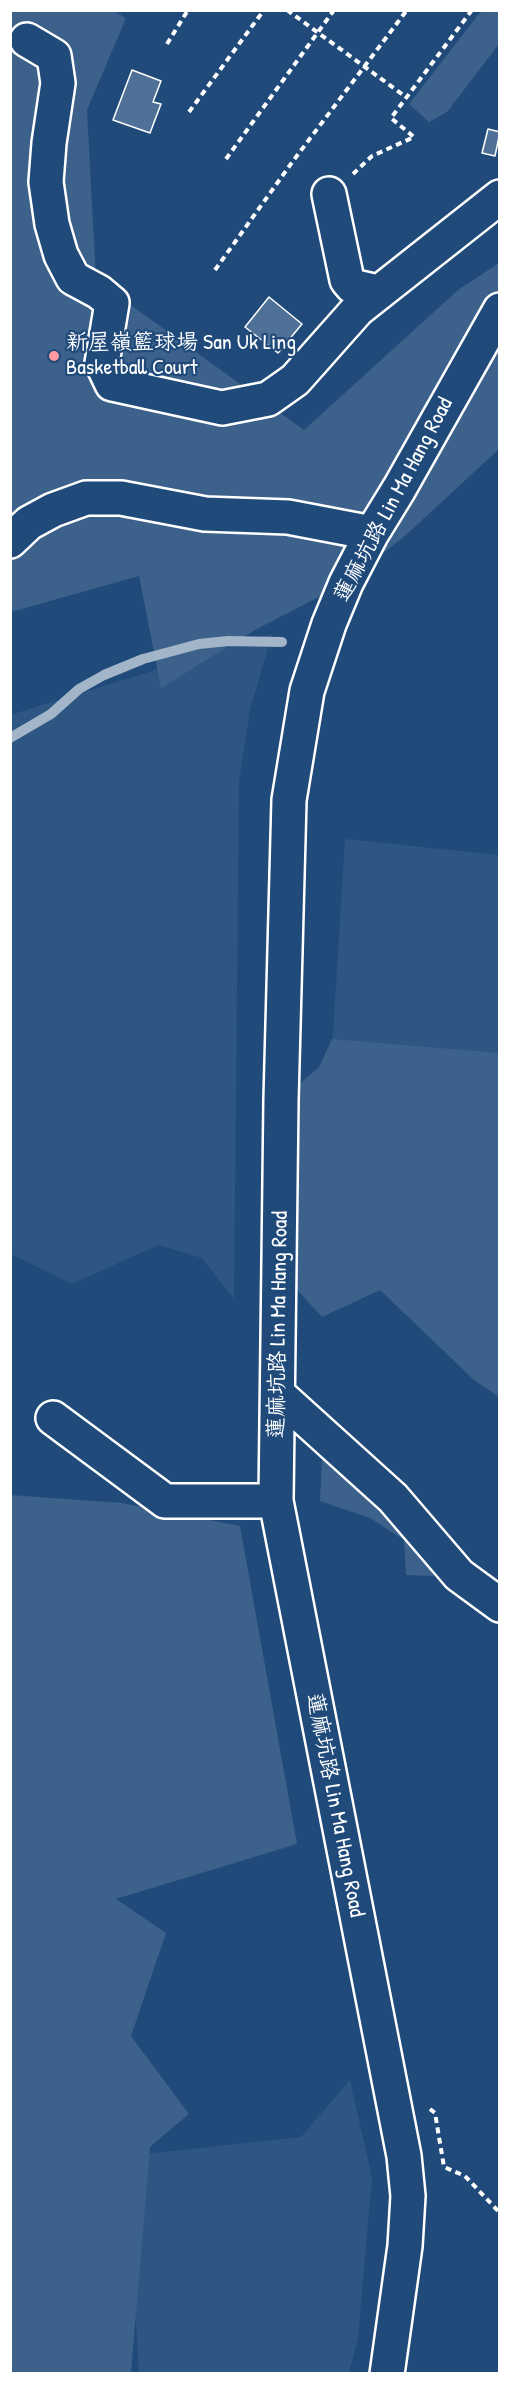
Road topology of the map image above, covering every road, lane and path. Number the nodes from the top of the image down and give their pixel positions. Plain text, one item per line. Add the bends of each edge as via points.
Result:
1 (188, 10) edge
2 (264, 10) edge
3 (287, 10) edge
4 (334, 10) edge
5 (407, 10) edge
6 (472, 10) edge
7 (317, 33) junction
8 (27, 40) dead end
9 (167, 44) dead end
10 (364, 67) junction
11 (405, 97) junction
12 (189, 112) dead end
13 (226, 159) dead end
14 (329, 194) joint
15 (500, 197) edge
16 (215, 270) dead end
17 (378, 292) junction
18 (500, 310) edge
19 (372, 533) junction
20 (10, 541) edge
21 (278, 1394) junction
22 (54, 1418) dead end
23 (276, 1502) junction
24 (500, 1605) edge
25 (427, 2107) dead end
26 (500, 2213) edge
27 (387, 2373) edge

1 - 9 path
2 - 12 path
3 - 7 path
4 - 7 path
5 - 10 path
6 - 11 path
7 - 10 path
7 - 13 path
8 - 17 street via 54,56 58,82 46,182 52,224 73,278 112,303 102,363 112,384 222,408 268,399 295,380
10 - 11 path
10 - 16 path
11 - 14 path via 391,118 414,137 372,156
14 - 17 street via 347,280 352,286
15 - 17 street
18 - 19 street, 蓮麻坑路 Lin Ma Hang Road
19 - 20 street via 288,517 205,514 121,498 86,498 29,523
19 - 21 street, 蓮麻坑路 Lin Ma Hang Road via 333,614 306,691 289,800
21 - 23 street, 蓮麻坑路 Lin Ma Hang Road
21 - 24 street via 393,1498 459,1575
22 - 23 street via 165,1501
23 - 27 street, 蓮麻坑路 Lin Ma Hang Road via 404,2156 408,2196 405,2246
25 - 26 path via 435,2113 444,2167 465,2176

